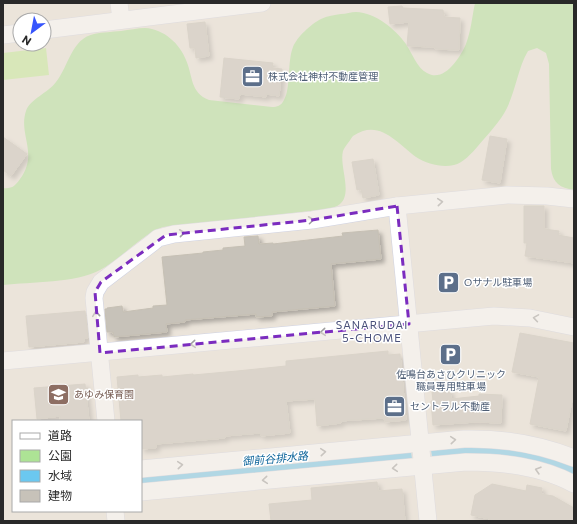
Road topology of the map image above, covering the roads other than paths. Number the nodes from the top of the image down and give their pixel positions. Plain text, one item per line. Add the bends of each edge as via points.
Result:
1 (119, 3) edge
2 (262, 3) edge
3 (121, 20) junction
4 (52, 29) edge
5 (574, 200) edge
6 (398, 206) junction
7 (409, 324) junction
8 (574, 327) edge
9 (100, 353) junction
10 (3, 362) edge
11 (106, 420) edge
12 (421, 443) junction
13 (574, 458) edge
14 (423, 466) junction
15 (142, 469) edge
16 (574, 484) edge
17 (142, 492) edge
18 (428, 521) edge

1 - 3 street
2 - 3 street
3 - 4 street
6 -> 5 street via 507,195
6 - 7 street
9 -> 6 street via 94,298 97,287 158,238 174,234 312,220
8 -> 7 street via 548,320 512,316
7 -> 9 street
7 - 12 street
9 - 10 street
9 - 11 street
12 -> 13 street via 488,438 535,445
12 - 14 street
15 -> 12 street
16 -> 14 street via 551,474 509,464 466,462
14 -> 17 street
14 - 18 street

